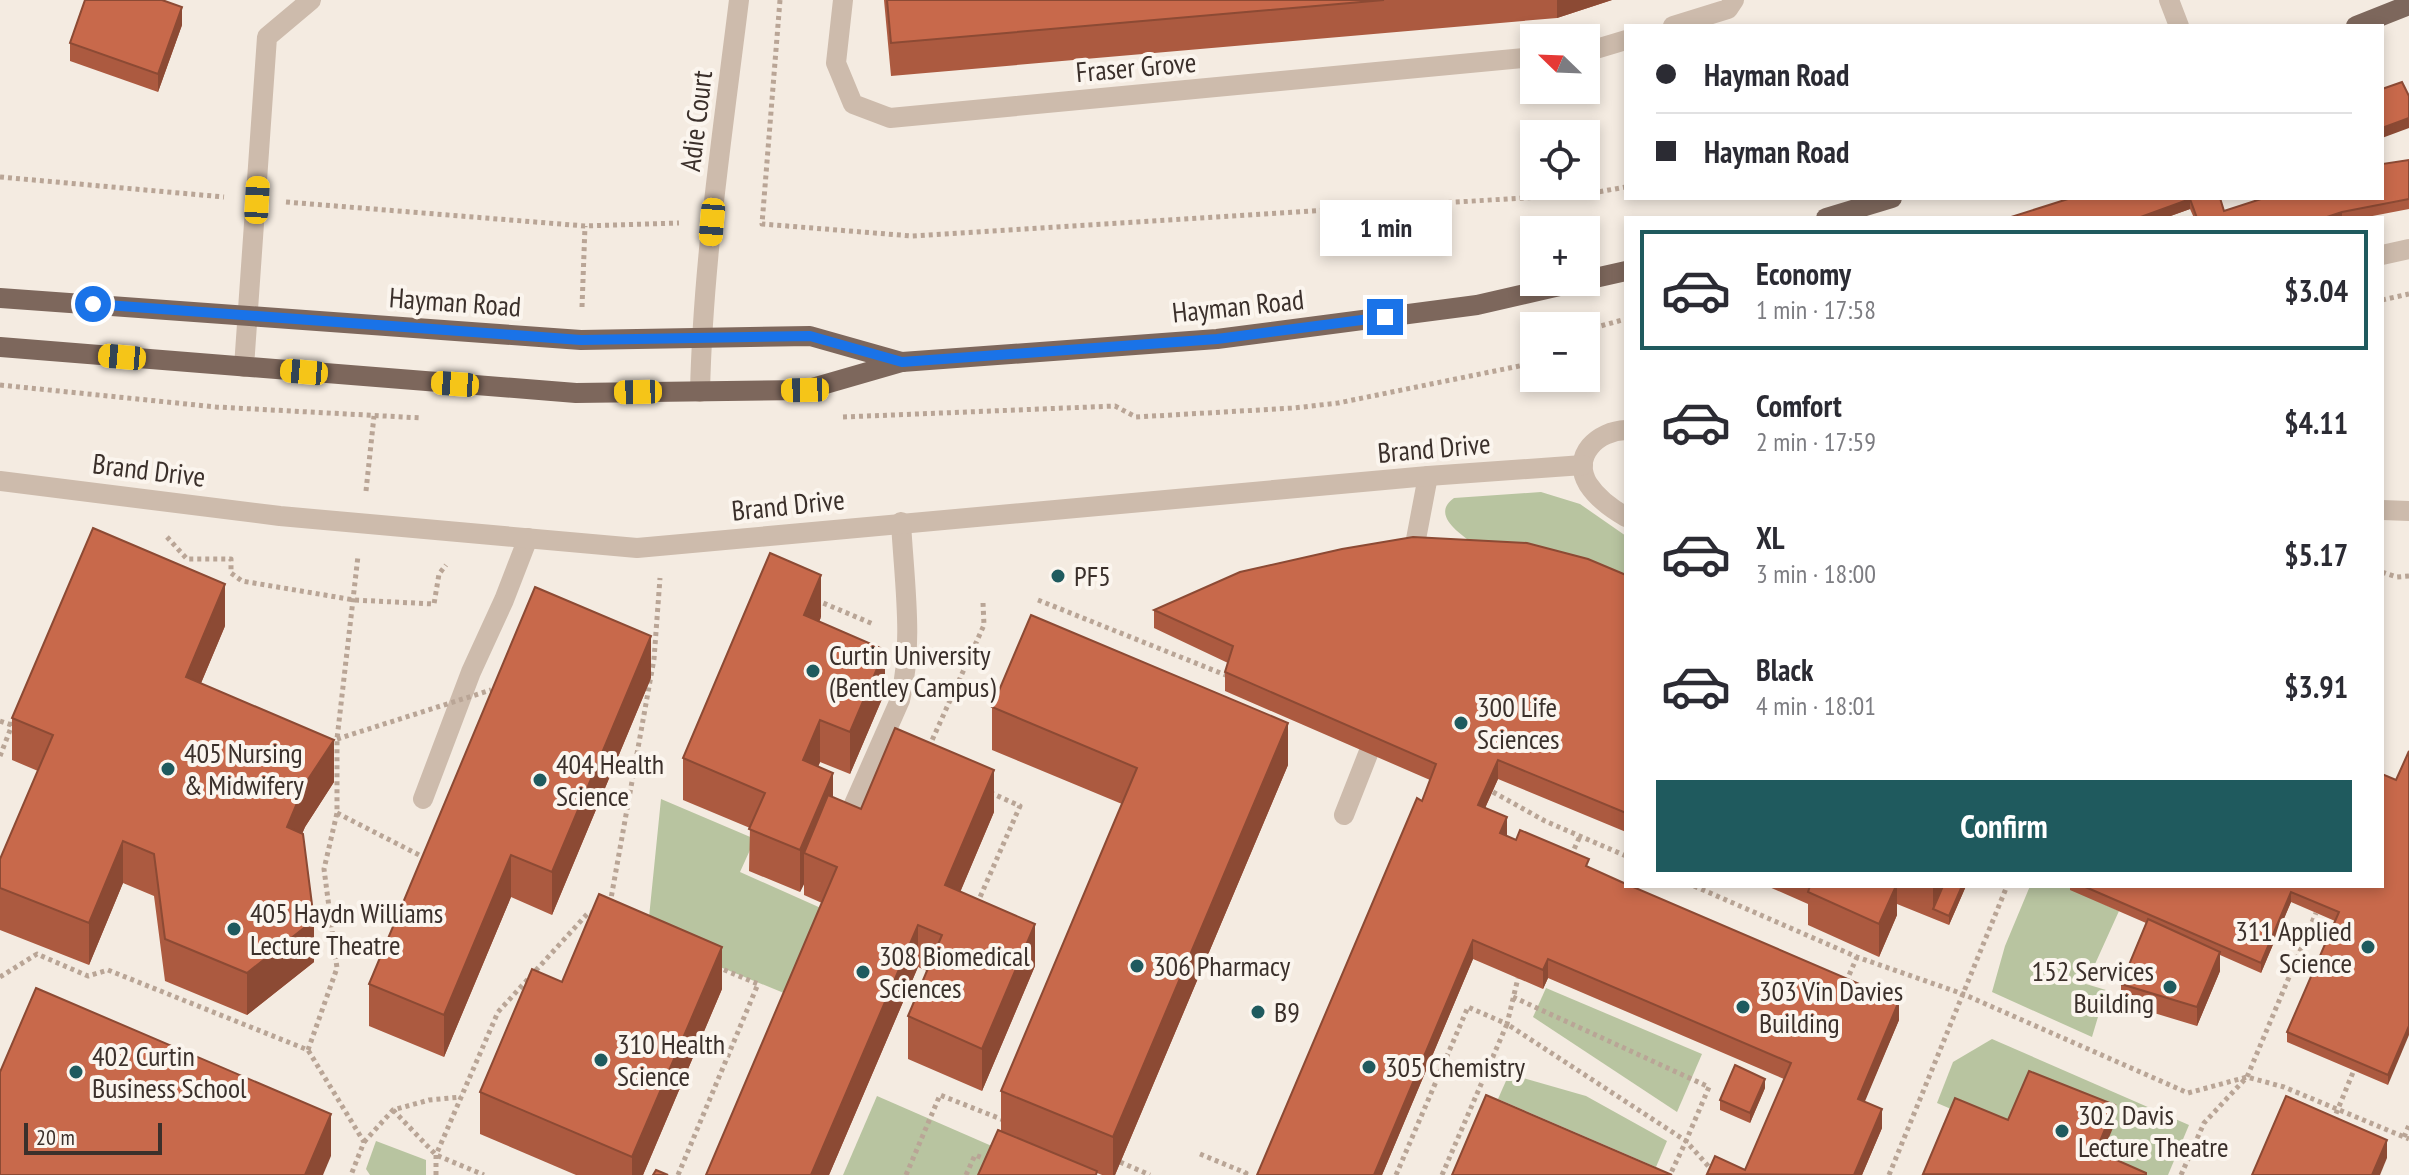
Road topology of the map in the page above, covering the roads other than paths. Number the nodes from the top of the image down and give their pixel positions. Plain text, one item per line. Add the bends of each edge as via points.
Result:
1 (311, 0) edge
2 (739, 0) edge
3 (843, 0) edge
4 (1734, 0) edge
5 (2169, 0) edge
6 (2409, 5) edge
7 (1679, 24) edge
8 (2178, 24) edge
9 (2361, 24) edge
10 (1624, 41) edge
11 (1600, 48) edge
12 (1520, 58) edge
13 (1885, 200) edge
14 (1833, 216) edge
15 (2409, 249) edge
16 (2384, 255) edge
17 (1624, 271) edge
18 (1600, 277) edge
19 (1520, 295) edge
20 (0, 298) edge
21 (248, 314) junction
22 (702, 339) junction
23 (0, 347) edge
24 (902, 362) junction
25 (244, 367) junction
26 (700, 392) junction
27 (1624, 430) edge
28 (1583, 465) junction
29 (1428, 476) junction
30 (0, 481) edge
31 (2384, 510) edge
32 (2409, 511) edge
33 (1624, 516) edge
34 (901, 522) junction
35 (528, 538) junction
36 (1413, 555) edge
37 (1368, 754) edge
38 (423, 799) dead end
39 (1344, 815) dead end
40 (843, 829) edge

1 - 21 street via 267,37
2 - 22 street, Adie Court
3 - 12 street, Fraser Grove via 836,63 853,104 890,118
4 - 7 street via 1728,9
5 - 8 street
6 - 9 main road
10 - 11 street
13 - 14 main road
15 - 16 street
17 - 18 main road
19 - 24 main road, Hayman Road via 1217,339
20 - 21 main road, Hayman Road
21 - 22 main road, Hayman Road via 581,340
21 - 25 street
22 - 24 main road, Hayman Road via 810,336
22 - 26 street, Adie Court
23 - 25 main road, Hayman Road
24 - 26 main road, Hayman Road via 805,390
25 - 26 main road, Hayman Road via 576,393
27 - 28 street via 1598,436
28 - 29 street, Brand Drive
28 - 33 street via 1587,482 1602,501
29 - 34 street, Brand Drive
29 - 36 street
30 - 35 street, Brand Drive via 280,516
31 - 32 street
34 - 35 street, Brand Drive via 637,548
34 - 40 street via 904,685
35 - 38 street
37 - 39 street

